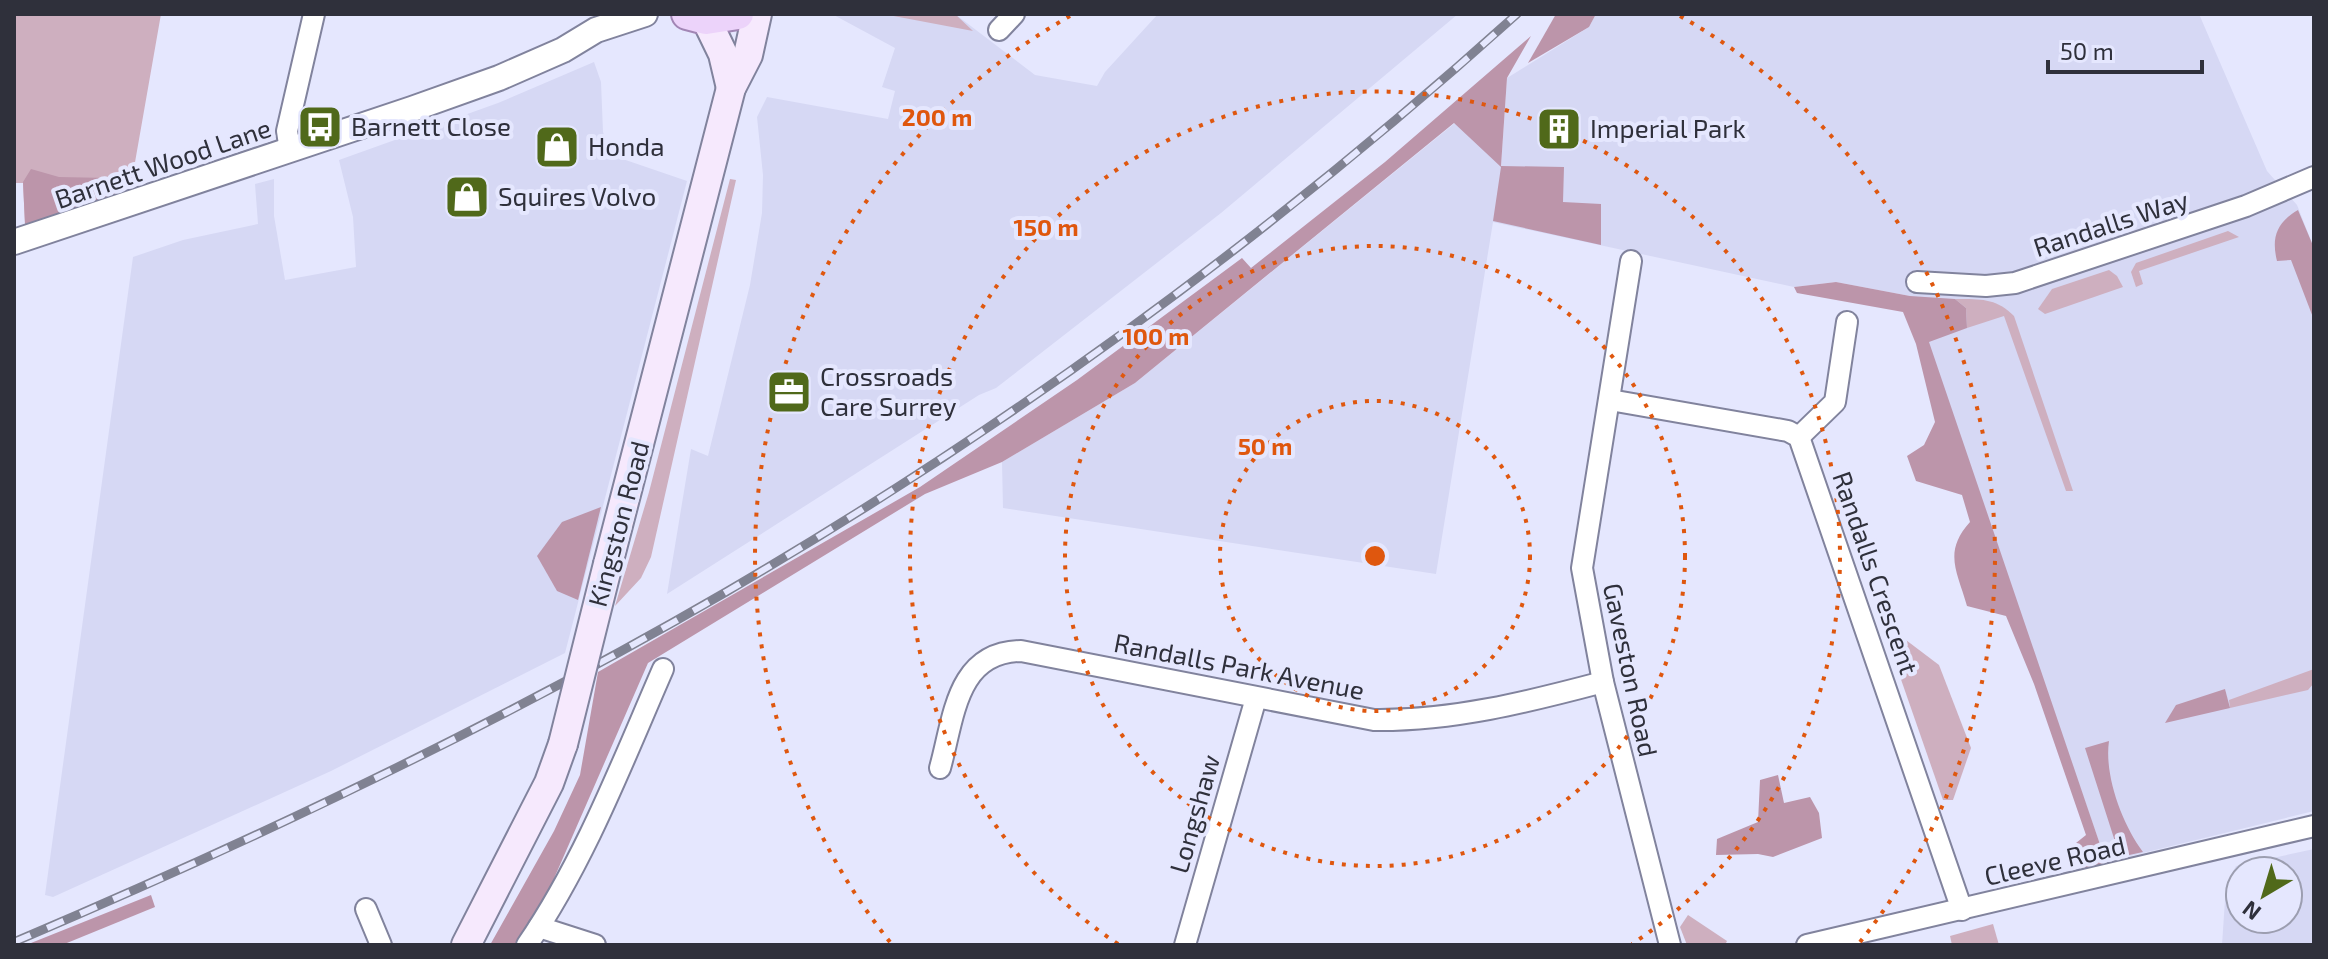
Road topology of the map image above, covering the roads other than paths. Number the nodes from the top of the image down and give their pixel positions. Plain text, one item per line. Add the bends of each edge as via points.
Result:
1 (314, 14) edge
2 (645, 14) edge
3 (738, 14) edge
4 (757, 14) edge
5 (1014, 14) edge
6 (696, 17) edge
7 (603, 22) edge
8 (999, 30) dead end
9 (731, 88) junction
10 (290, 151) junction
11 (2314, 177) edge
12 (14, 242) edge
13 (1631, 261) dead end
14 (1917, 282) dead end
15 (1847, 322) dead end
16 (1610, 400) junction
17 (1799, 437) junction
18 (663, 669) dead end
19 (1603, 682) junction
20 (1256, 698) junction
21 (940, 768) dead end
22 (2314, 826) edge
23 (366, 909) dead end
24 (1962, 910) junction
25 (539, 927) junction
26 (381, 945) edge
27 (466, 945) edge
28 (527, 945) edge
29 (595, 945) edge
30 (1185, 945) edge
31 (1670, 945) edge
32 (1807, 945) edge

1 - 10 street via 287,131
2 - 7 street, Barnett Wood Lane
3 - 6 main road
4 - 9 main road, Kingston Road via 748,55
5 - 8 street
6 - 9 main road, Kingston Road via 723,54
7 - 10 street, Barnett Wood Lane via 563,50 499,78
9 - 27 main road, Kingston Road, bridge via 563,744 549,783
10 - 12 street, Barnett Wood Lane
11 - 14 street, Randalls Way via 2246,206 2015,283
13 - 16 street, Gaveston Road
15 - 17 street via 1835,402
16 - 17 street
16 - 19 street, Gaveston Road via 1582,568
17 - 24 street, Randalls Crescent
18 - 25 street via 602,809
19 - 20 street, Randalls Park Avenue via 1424,721 1374,720
19 - 31 street, Gaveston Road
20 - 21 street, Randalls Park Avenue via 1005,651 970,673 962,687
20 - 30 street, Longshaw
22 - 24 street, Cleeve Road
23 - 26 street
24 - 32 street, Cleeve Road
25 - 28 street
25 - 29 street

